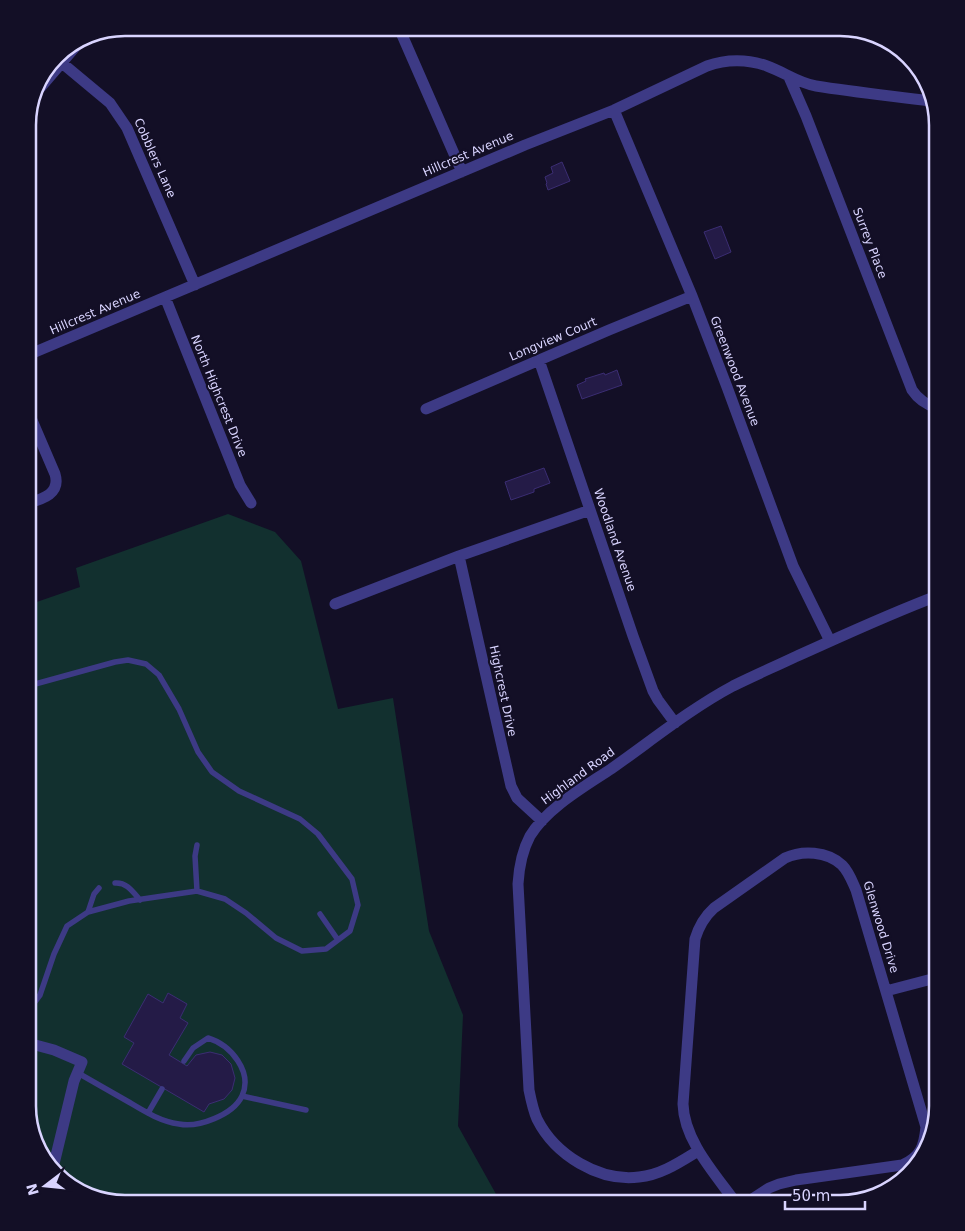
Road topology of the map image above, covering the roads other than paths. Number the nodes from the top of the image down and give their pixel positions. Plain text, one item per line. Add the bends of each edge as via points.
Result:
1 (402, 36) edge
2 (62, 62) edge
3 (789, 77) junction
4 (925, 100) edge
5 (614, 110) junction
6 (462, 172) junction
7 (195, 285) junction
8 (692, 296) junction
9 (165, 297) junction
10 (36, 352) edge
11 (539, 360) junction
12 (929, 404) edge
13 (426, 409) dead end
14 (36, 430) edge
15 (36, 500) edge
16 (251, 503) dead end
17 (590, 510) junction
18 (459, 556) junction
19 (929, 599) edge
20 (334, 604) dead end
21 (830, 641) junction
22 (36, 684) edge
23 (675, 723) junction
24 (542, 821) junction
25 (197, 845) dead end
26 (115, 883) dead end
27 (99, 888) dead end
28 (197, 891) junction
29 (140, 900) junction
30 (88, 912) junction
31 (320, 914) dead end
32 (338, 940) junction
33 (929, 980) edge
34 (886, 990) junction
35 (36, 1001) edge
36 (36, 1045) edge
37 (184, 1061) dead end
38 (78, 1072) junction
39 (162, 1089) dead end
40 (242, 1096) junction
41 (306, 1110) dead end
42 (148, 1113) junction
43 (926, 1127) edge
44 (698, 1151) junction
45 (54, 1159) edge
46 (909, 1161) edge
47 (730, 1195) edge
48 (759, 1195) edge

1 - 6 street
2 - 7 street, Cobblers Lane via 110,103 128,128
3 - 4 street, Hillcrest Avenue via 815,86
3 - 5 street, Hillcrest Avenue via 754,62 718,62
3 - 12 street, Surrey Place via 912,390
5 - 6 street, Hillcrest Avenue
5 - 8 street, Greenwood Avenue
6 - 7 street, Hillcrest Avenue
7 - 9 street, Hillcrest Avenue
8 - 11 street, Longview Court
8 - 21 street, Greenwood Avenue via 793,566
9 - 10 street, Hillcrest Avenue
9 - 16 street, North Highcrest Drive via 240,485
11 - 13 street, Longview Court
11 - 17 street, Woodland Avenue
14 - 15 street via 56,482 50,494
17 - 18 street
17 - 23 street, Woodland Avenue via 653,691
18 - 20 street
18 - 24 street, Highcrest Drive via 511,786 517,798
19 - 21 street, Highland Road
21 - 23 street, Highland Road via 733,686
22 - 32 lane via 128,660 146,664 159,675 179,708 198,752 212,772 239,791 300,819 318,834 352,879 358,905 350,931
23 - 24 street, Highland Road via 554,808
24 - 44 street, Highland Road via 523,852 518,884 529,1090 537,1119 557,1146 571,1157 614,1176 627,1178 654,1174
25 - 28 lane via 194,856
26 - 29 lane via 129,887
27 - 30 lane
28 - 29 lane
28 - 32 lane via 225,899 276,938 302,951 326,949
29 - 30 lane
30 - 35 lane via 67,926
31 - 32 lane
33 - 34 street
34 - 43 street, Glenwood Drive
34 - 44 street, Glenwood Drive via 856,890 847,871 834,859 813,852 794,854 708,914 695,939 683,1104 688,1130
36 - 38 street via 82,1062
37 - 40 lane via 193,1048 208,1038 218,1041 231,1051 243,1069
38 - 42 lane
38 - 45 street
39 - 42 lane
40 - 41 lane
40 - 42 lane via 233,1108 195,1125 160,1120
44 - 47 street, Glenwood Drive
46 - 48 street, Glenwood Drive via 902,1166 779,1184

